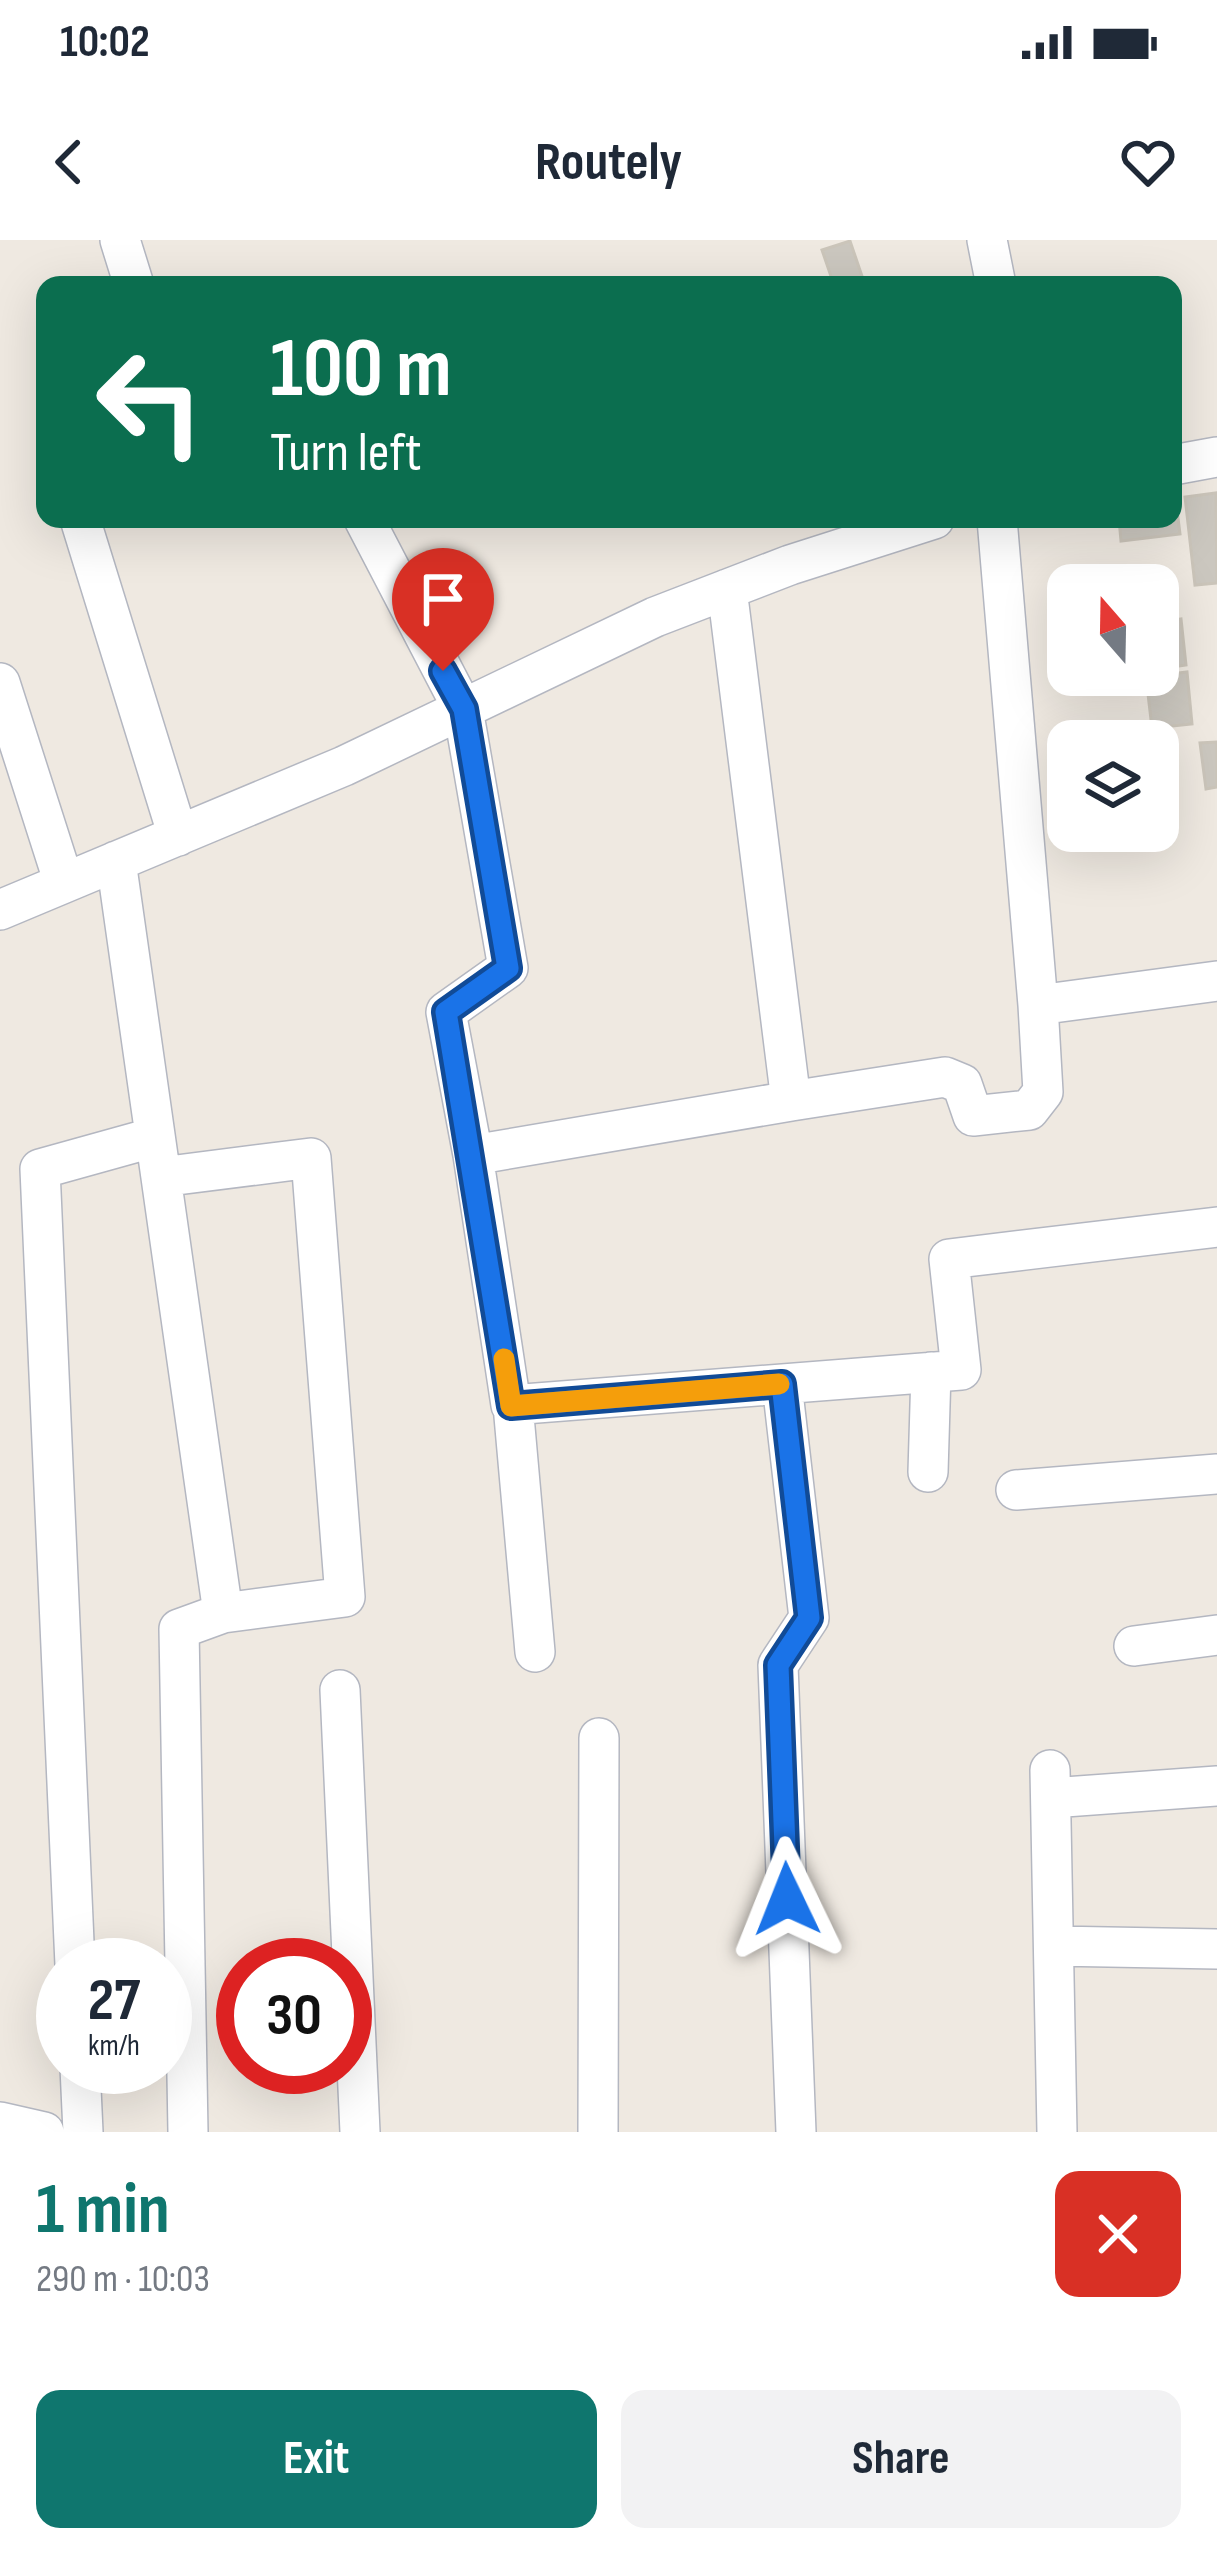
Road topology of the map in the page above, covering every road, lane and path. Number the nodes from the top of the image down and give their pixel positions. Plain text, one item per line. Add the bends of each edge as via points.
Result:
1 (120, 240) edge
2 (987, 240) edge
3 (131, 276) edge
4 (994, 276) edge
5 (1217, 458) edge
6 (1182, 464) edge
7 (83, 528) edge
8 (369, 528) edge
9 (907, 528) edge
10 (998, 528) edge
11 (727, 589) junction
12 (0, 682) edge
13 (464, 709) junction
14 (178, 836) junction
15 (116, 862) junction
16 (64, 884) junction
17 (0, 910) edge
18 (1217, 981) edge
19 (1038, 1005) junction
20 (791, 1101) junction
21 (155, 1137) junction
22 (473, 1155) junction
23 (161, 1177) junction
24 (1217, 1227) edge
25 (931, 1372) junction
26 (782, 1384) junction
27 (513, 1405) junction
28 (928, 1472) dead end
29 (1217, 1474) edge
30 (1016, 1490) dead end
31 (223, 1613) junction
32 (1217, 1635) edge
33 (1134, 1646) dead end
34 (535, 1652) dead end
35 (340, 1690) dead end
36 (598, 1738) dead end
37 (1217, 1786) edge
38 (74, 1938) edge
39 (1054, 1946) junction
40 (1217, 1949) edge
41 (81, 2094) edge
42 (0, 2122) edge
43 (44, 2132) edge
44 (83, 2132) edge
45 (188, 2132) edge
46 (360, 2132) edge
47 (598, 2132) edge
48 (796, 2132) edge
49 (1057, 2132) edge

1 - 3 street
2 - 4 street
5 - 6 street
7 - 14 street
8 - 13 street
9 - 11 street
10 - 19 street
11 - 13 street
11 - 20 street
12 - 16 street
13 - 14 street
13 - 22 street via 508,968 446,1012
14 - 15 street
15 - 16 street
15 - 21 street
16 - 17 street
18 - 19 street
19 - 20 street via 1043,1092 1029,1111 973,1116 962,1084 945,1077
20 - 22 street
21 - 23 street
21 - 38 street via 40,1169
22 - 27 street
23 - 31 street
23 - 31 street via 311,1158 345,1597
24 - 25 street via 949,1258 961,1370
25 - 26 street
25 - 28 street
26 - 27 street
26 - 48 street via 809,1618 778,1665
27 - 34 street
29 - 30 street
31 - 45 street via 179,1629
32 - 33 street
35 - 46 street
36 - 47 street
37 - 39 street via 1051,1784
39 - 40 street
39 - 49 street
41 - 44 street
42 - 43 street

